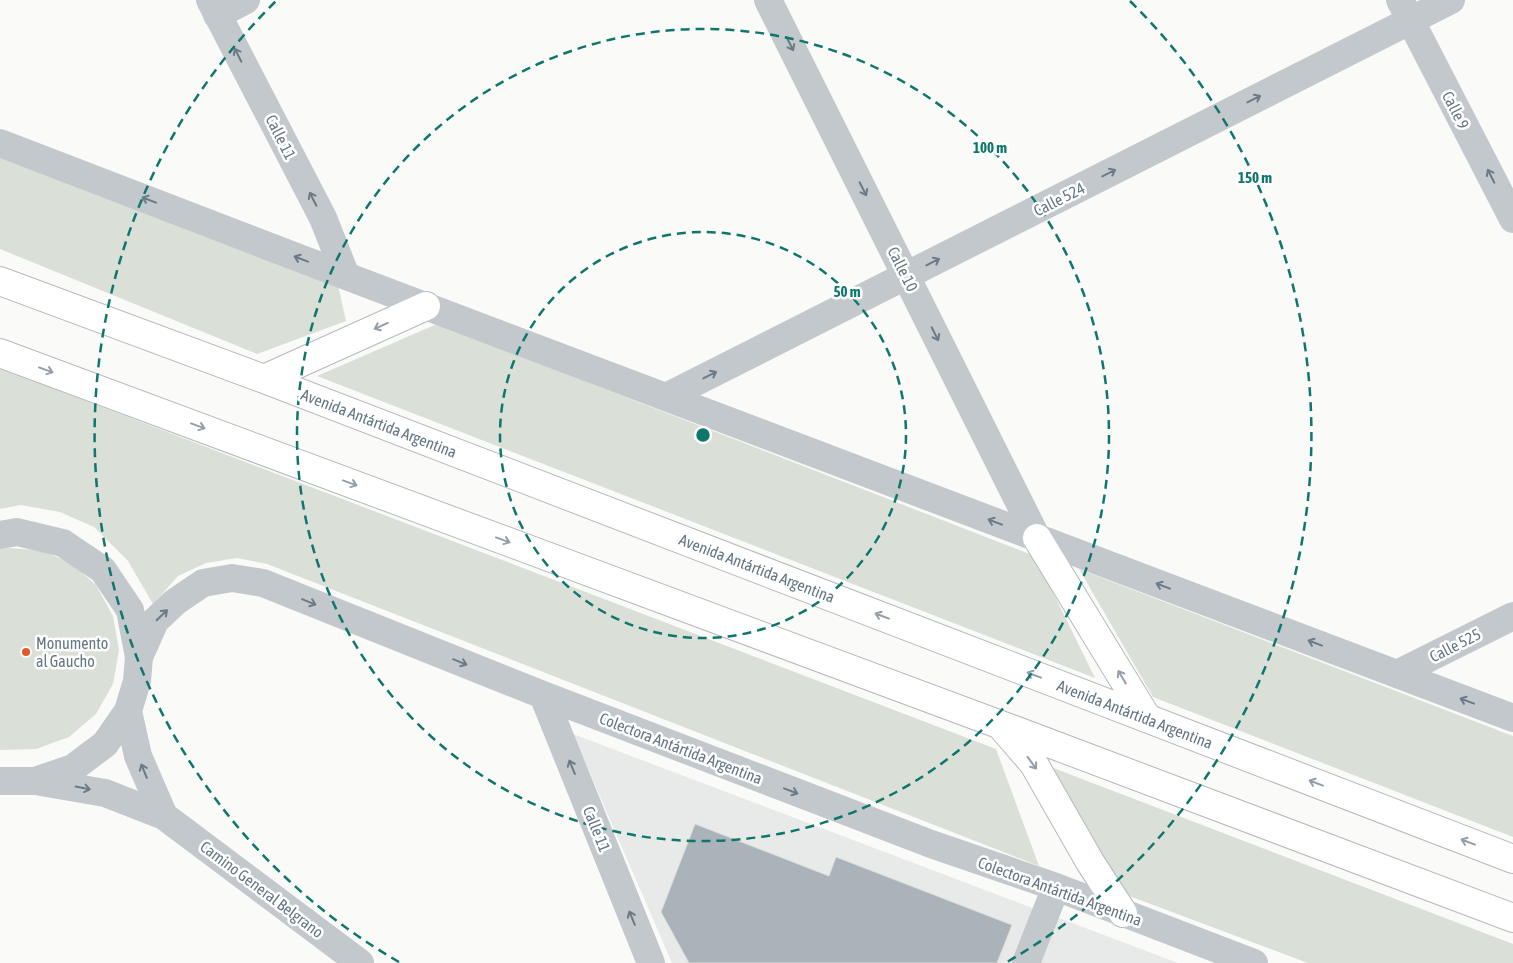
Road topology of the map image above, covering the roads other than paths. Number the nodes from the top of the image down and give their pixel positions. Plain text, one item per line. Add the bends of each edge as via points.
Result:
1 (246, 0) edge
2 (768, 0) edge
3 (1451, 0) edge
4 (214, 7) edge
5 (1405, 10) edge
6 (0, 143) edge
7 (1513, 219) edge
8 (346, 276) junction
9 (906, 276) junction
10 (0, 281) edge
11 (426, 306) junction
12 (0, 353) edge
13 (264, 379) junction
14 (666, 397) junction
15 (0, 535) edge
16 (1037, 538) junction
17 (1513, 616) edge
18 (139, 657) junction
19 (1398, 674) junction
20 (543, 695) junction
21 (128, 711) junction
22 (1147, 718) junction
23 (1513, 718) edge
24 (1001, 726) junction
25 (0, 781) edge
26 (35, 781) junction
27 (164, 816) junction
28 (1513, 859) edge
29 (1056, 888) junction
30 (1124, 913) junction
31 (1513, 918) edge
32 (360, 963) edge
33 (650, 963) edge
34 (1026, 963) edge
35 (1254, 963) edge

1 - 4 street
2 -> 9 street, Calle 10
3 - 5 street, Calle 524
8 -> 4 street, Calle 11 via 323,218
7 -> 5 street, Calle 9
9 -> 5 street, Calle 524
8 -> 6 street
8 - 11 street
14 -> 9 street, Calle 524
9 -> 16 street, Calle 10
10 - 13 main road, Avenida Antártida Argentina
11 -> 13 main road
11 - 14 street
12 -> 24 main road
22 -> 13 main road, Avenida Antártida Argentina
16 -> 14 street
15 - 18 street via 16,532 63,543 103,570 130,610
19 -> 16 street
22 -> 16 main road
17 - 19 street, Calle 525
18 -> 20 street, Colectora Antártida Argentina via 156,621 175,602 203,583 232,578 263,584
18 - 21 street via 137,682
23 -> 19 street
20 -> 29 street, Colectora Antártida Argentina via 931,844
33 -> 20 street, Calle 11
21 - 26 street via 105,744 73,768
27 -> 21 street, Camino General Belgrano via 138,756
28 -> 22 main road, Avenida Antártida Argentina
24 -> 30 main road via 1034,764 1090,862
24 - 31 main road
25 - 26 street
26 -> 27 street, Camino General Belgrano via 105,793
27 - 32 street, Camino General Belgrano
29 - 30 street, Colectora Antártida Argentina
29 - 34 street
30 - 35 street, Colectora Antártida Argentina

